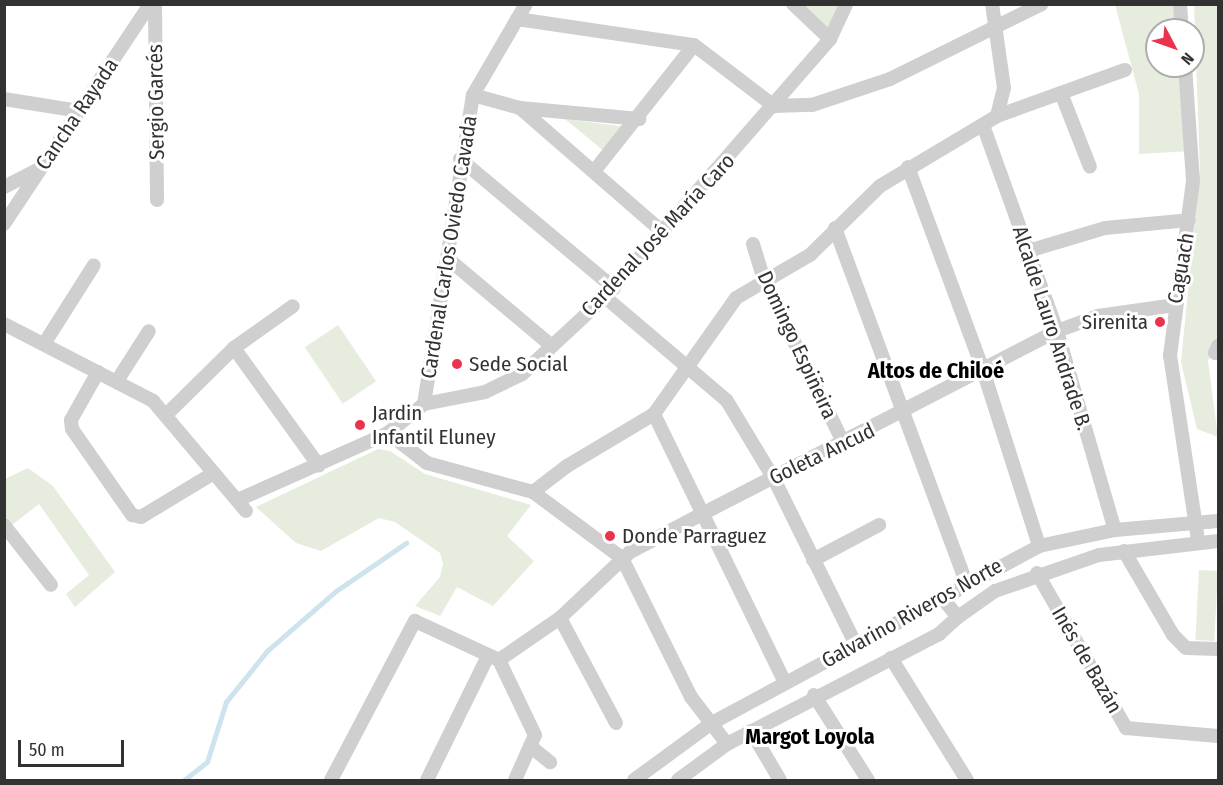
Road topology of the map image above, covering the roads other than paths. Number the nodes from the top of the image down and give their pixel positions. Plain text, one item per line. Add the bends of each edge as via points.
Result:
1 (150, 4) edge
2 (155, 4) edge
3 (526, 4) edge
4 (793, 4) edge
5 (846, 4) edge
6 (992, 4) edge
7 (1042, 4) edge
8 (517, 19) junction
9 (994, 29) junction
10 (830, 39) junction
11 (694, 45) junction
12 (1125, 70) dead end
13 (1186, 78) edge
14 (1061, 93) junction
15 (473, 95) junction
16 (4, 99) edge
17 (774, 106) junction
18 (519, 108) junction
19 (80, 111) junction
20 (997, 116) junction
21 (639, 119) junction
22 (984, 128) junction
23 (460, 159) junction
24 (908, 167) junction
25 (1090, 167) dead end
26 (40, 169) junction
27 (596, 170) junction
28 (4, 187) edge
29 (157, 201) dead end
30 (9, 208) edge
31 (1189, 220) junction
32 (4, 224) edge
33 (835, 228) junction
34 (664, 233) junction
35 (753, 244) dead end
36 (1028, 251) junction
37 (447, 258) junction
38 (93, 265) dead end
39 (764, 280) junction
40 (609, 293) junction
41 (1175, 305) junction
42 (293, 306) dead end
43 (4, 324) edge
44 (149, 331) dead end
45 (1057, 331) junction
46 (44, 344) junction
47 (552, 346) junction
48 (234, 348) junction
49 (688, 365) junction
50 (983, 370) junction
51 (98, 372) junction
52 (117, 381) junction
53 (424, 404) junction
54 (907, 412) junction
55 (168, 413) junction
56 (654, 414) junction
57 (388, 433) junction
58 (844, 444) junction
59 (319, 466) junction
60 (214, 473) junction
61 (774, 479) junction
62 (533, 492) junction
63 (702, 513) junction
64 (1218, 521) edge
65 (1195, 522) junction
66 (4, 525) edge
67 (879, 525) dead end
68 (1115, 530) junction
69 (1198, 541) junction
70 (1218, 541) edge
71 (1039, 546) junction
72 (1124, 551) junction
73 (622, 558) junction
74 (813, 560) junction
75 (1037, 573) junction
76 (966, 582) junction
77 (51, 585) dead end
78 (944, 600) junction
79 (958, 617) junction
80 (560, 618) junction
81 (856, 645) junction
82 (1218, 649) edge
83 (493, 658) junction
84 (891, 658) junction
85 (785, 682) junction
86 (814, 695) junction
87 (616, 723) dead end
88 (712, 723) junction
89 (751, 731) junction
90 (1218, 736) edge
91 (532, 740) junction
92 (727, 744) junction
93 (550, 762) dead end
94 (332, 780) edge
95 (426, 780) edge
96 (515, 780) edge
97 (634, 780) edge
98 (680, 780) edge
99 (780, 780) edge
100 (868, 780) edge
101 (967, 780) edge

1 - 19 street, Cancha Rayada
2 - 29 street, Sergio Garcés
3 - 8 street, Cardenal Carlos Oviedo Cavada
4 - 10 street
5 - 10 street, Cardenal José María Caro
6 - 9 street
7 - 9 street
8 - 11 street
8 - 15 street, Cardenal Carlos Oviedo Cavada
9 - 17 street via 848,94 812,105
9 - 20 street via 1004,88
10 - 17 street, Cardenal José María Caro
11 - 17 street
11 - 21 street
12 - 14 street
13 - 31 street, Caguach via 1193,181
14 - 20 street
14 - 25 street
15 - 18 street
15 - 23 street, Cardenal Carlos Oviedo Cavada
16 - 19 street
17 - 34 street, Cardenal José María Caro
18 - 21 street
18 - 27 street
19 - 26 street, Cancha Rayada
20 - 22 street
21 - 27 street
22 - 24 street
22 - 36 street, Alcalde Lauro Andrade B.
23 - 37 street, Cardenal Carlos Oviedo Cavada
23 - 40 street
24 - 33 street
24 - 50 street
26 - 28 street
26 - 30 street, Cancha Rayada
27 - 34 street
30 - 32 street, Cancha Rayada
31 - 36 street via 1105,228
31 - 41 street, Caguach
33 - 39 street via 810,255
33 - 54 street
34 - 40 street, Cardenal José María Caro
35 - 39 street, Domingo Espiñeira
36 - 45 street, Alcalde Lauro Andrade B.
37 - 47 street
37 - 53 street, Cardenal Carlos Oviedo Cavada
38 - 46 street
39 - 49 street via 736,298
39 - 58 street, Domingo Espiñeira
40 - 47 street, Cardenal José María Caro
40 - 49 street
41 - 45 street, Goleta Ancud via 1098,316
41 - 65 street, Caguach via 1170,355
42 - 48 street
43 - 46 street
44 - 52 street
45 - 50 street, Goleta Ancud
45 - 68 street, Alcalde Lauro Andrade B.
46 - 51 street
47 - 53 street, Cardenal José María Caro via 522,374 485,392
48 - 55 street
48 - 59 street
49 - 56 street
49 - 61 street via 727,401
50 - 54 street, Goleta Ancud
50 - 71 street
51 - 52 street
51 - 60 street via 71,420 72,429 132,515 141,517
52 - 55 street
53 - 57 street, Cardenal Carlos Oviedo Cavada
54 - 58 street, Goleta Ancud
54 - 76 street
55 - 60 street
56 - 62 street via 567,466
56 - 63 street
57 - 59 street, Cardenal Carlos Oviedo Cavada
57 - 62 street via 427,464
58 - 61 street, Goleta Ancud
59 - 60 street, Cardenal Carlos Oviedo Cavada via 243,505
61 - 63 street, Goleta Ancud
61 - 74 street
62 - 73 street
63 - 73 street, Goleta Ancud
63 - 85 street
64 - 65 street, Galvarino Riveros Norte
65 - 68 street, Galvarino Riveros Norte
65 - 69 street, Caguach
66 - 77 street
67 - 74 street
68 - 71 street, Galvarino Riveros Norte
69 - 70 street
69 - 72 street
71 - 76 street, Galvarino Riveros Norte
72 - 75 street
72 - 82 street via 1173,635 1186,648
73 - 80 street, Goleta Ancud
73 - 88 street via 691,697
74 - 81 street
75 - 79 street via 995,591
75 - 90 street, Inés de Bazán via 1126,728
76 - 78 street, Galvarino Riveros Norte
78 - 79 street
78 - 81 street, Galvarino Riveros Norte
79 - 84 street via 939,634
80 - 83 street, Goleta Ancud
80 - 87 street
81 - 85 street, Galvarino Riveros Norte
83 - 91 street
83 - 94 street via 423,621 408,627
83 - 95 street
84 - 86 street
84 - 101 street
85 - 88 street, Galvarino Riveros Norte
86 - 89 street
86 - 100 street
88 - 92 street
88 - 97 street, Galvarino Riveros Norte
89 - 92 street
89 - 99 street
91 - 93 street
91 - 96 street
92 - 98 street

